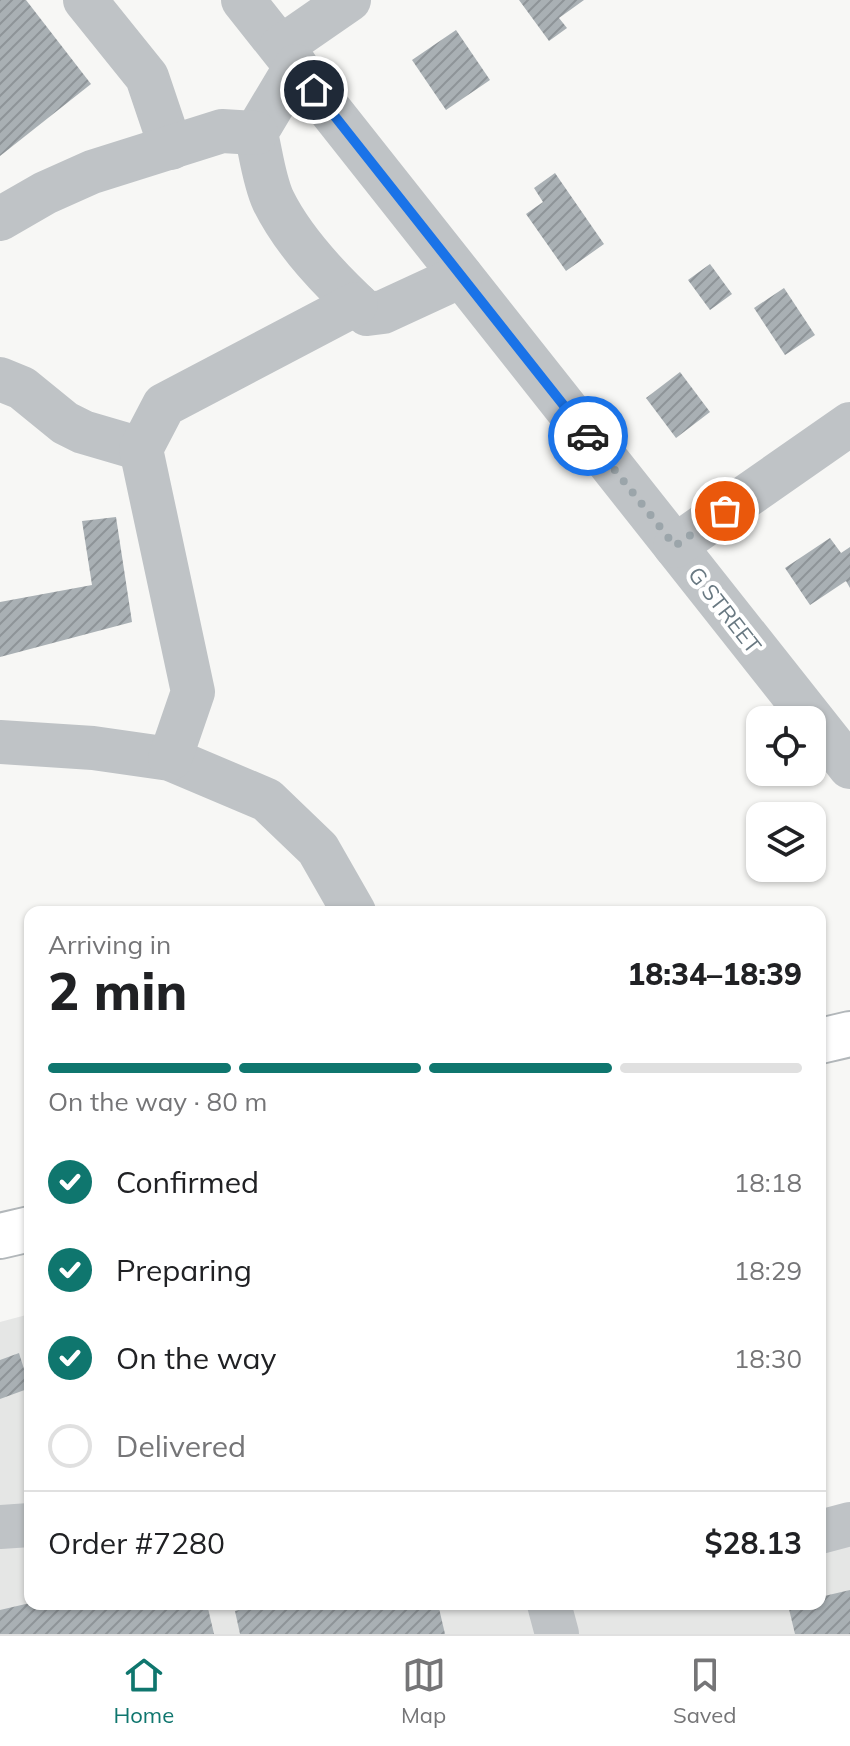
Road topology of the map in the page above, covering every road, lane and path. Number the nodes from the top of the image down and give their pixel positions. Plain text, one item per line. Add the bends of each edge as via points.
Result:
1 (85, 0) edge
2 (243, 0) edge
3 (349, 0) edge
4 (288, 57) junction
5 (256, 133) junction
6 (171, 148) junction
7 (0, 219) edge
8 (461, 276) junction
9 (356, 304) junction
10 (0, 379) edge
11 (850, 424) edge
12 (141, 449) junction
13 (675, 546) junction
14 (0, 742) edge
15 (170, 759) junction
16 (850, 767) edge
17 (351, 906) edge
18 (850, 1034) edge
19 (826, 1040) edge
20 (24, 1230) edge
21 (0, 1236) edge
22 (850, 1524) edge
23 (24, 1525) edge
24 (0, 1527) edge
25 (826, 1530) edge
26 (551, 1610) edge
27 (557, 1634) edge

1 - 6 street via 147,77
2 - 4 street, G STREET
3 - 4 street
4 - 5 street
4 - 8 street, G STREET
5 - 6 street via 222,131
5 - 9 street via 272,198 302,245
6 - 7 street via 92,172
8 - 9 street via 383,312 367,314
8 - 13 street, G STREET
9 - 12 street via 164,405
10 - 12 street via 22,388 83,432
11 - 13 street
12 - 15 street via 193,692
13 - 16 street, G STREET
14 - 15 street
15 - 17 street via 267,800 318,849
18 - 19 main road
20 - 21 main road
22 - 25 street
23 - 24 street
26 - 27 street

